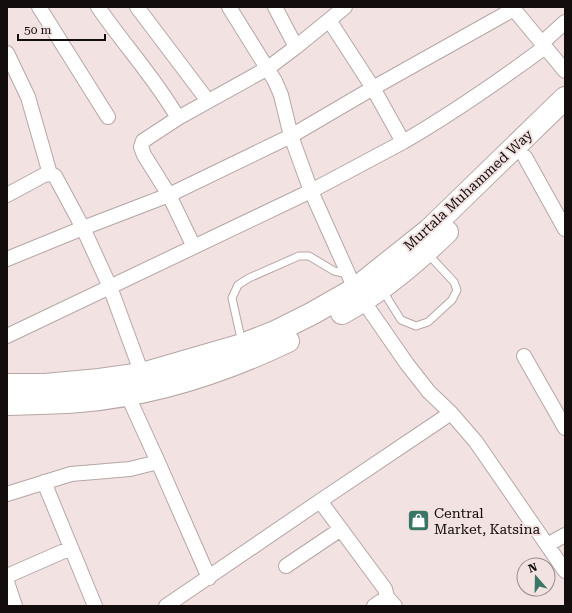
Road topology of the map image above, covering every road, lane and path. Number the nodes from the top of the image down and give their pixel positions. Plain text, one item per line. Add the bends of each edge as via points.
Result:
1 (39, 7) edge
2 (98, 7) edge
3 (137, 7) edge
4 (229, 7) edge
5 (275, 7) edge
6 (345, 7) edge
7 (513, 8) edge
8 (329, 20) junction
9 (565, 22) edge
10 (543, 45) junction
11 (296, 47) junction
12 (7, 53) edge
13 (268, 68) junction
14 (565, 71) edge
15 (373, 88) junction
16 (565, 98) edge
17 (208, 101) junction
18 (108, 117) dead end
19 (178, 118) junction
20 (565, 118) edge
21 (291, 136) junction
22 (404, 142) junction
23 (525, 157) junction
24 (50, 174) junction
25 (311, 191) junction
26 (7, 195) edge
27 (169, 195) junction
28 (561, 210) edge
29 (83, 228) junction
30 (565, 229) edge
31 (194, 247) junction
32 (426, 252) junction
33 (7, 259) edge
34 (110, 287) junction
35 (356, 288) junction
36 (382, 289) junction
37 (7, 336) edge
38 (242, 345) junction
39 (524, 356) dead end
40 (142, 374) junction
41 (7, 388) edge
42 (127, 394) junction
43 (451, 413) junction
44 (565, 428) edge
45 (158, 462) junction
46 (44, 482) junction
47 (7, 494) edge
48 (320, 500) junction
49 (341, 530) junction
50 (565, 535) edge
51 (547, 545) junction
52 (71, 548) junction
53 (286, 566) dead end
54 (565, 570) edge
55 (7, 576) edge
56 (208, 578) junction
57 (7, 582) edge
58 (391, 601) edge
59 (15, 606) edge
60 (95, 606) edge
61 (166, 606) edge
62 (374, 606) edge

1 - 18 street
2 - 19 street via 157,85
3 - 17 street
4 - 13 street
5 - 11 street
6 - 8 street
7 - 10 street
7 - 15 street
8 - 11 street
8 - 15 street
9 - 10 street
10 - 14 street
10 - 22 street via 492,87
11 - 13 street
12 - 24 street via 28,97
13 - 17 street
13 - 21 street via 281,95
15 - 21 street
15 - 22 street
16 - 35 main road, Murtala Muhammed Way via 429,230
17 - 19 street
19 - 27 street via 143,141 140,147
20 - 23 main road, Murtala Muhammed Way
21 - 25 street
21 - 27 street
22 - 25 street
23 - 28 street
23 - 32 main road, Murtala Muhammed Way
24 - 26 street
24 - 29 street via 55,176
25 - 31 street
25 - 35 street
27 - 29 street
27 - 31 street
28 - 30 street
29 - 33 street
29 - 34 street
31 - 34 street
32 - 36 main road, Murtala Muhammed Way
32 - 36 lane via 454,282 457,290 452,300 428,322 416,326 401,320
34 - 37 street
34 - 40 street
35 - 36 main road, Murtala Muhammed Way
35 - 38 main road, Murtala Muhammed Way via 306,316
35 - 38 lane via 309,256 299,256 249,278 238,285 232,298
35 - 42 main road, Murtala Muhammed Way via 298,337 250,359 153,389
35 - 43 street via 407,364 429,392
38 - 40 main road, Murtala Muhammed Way
39 - 44 street
40 - 41 main road, Murtala Muhammed Way
41 - 42 main road, Murtala Muhammed Way via 81,401
42 - 45 street
43 - 48 street
43 - 51 street via 476,442
45 - 46 street via 130,469 70,474
45 - 56 street
46 - 47 street
46 - 52 street
48 - 49 street
48 - 56 street
49 - 53 street
49 - 58 street via 385,589
50 - 51 street
51 - 54 street
52 - 55 street
52 - 60 street
56 - 61 street
57 - 59 street
58 - 62 street

